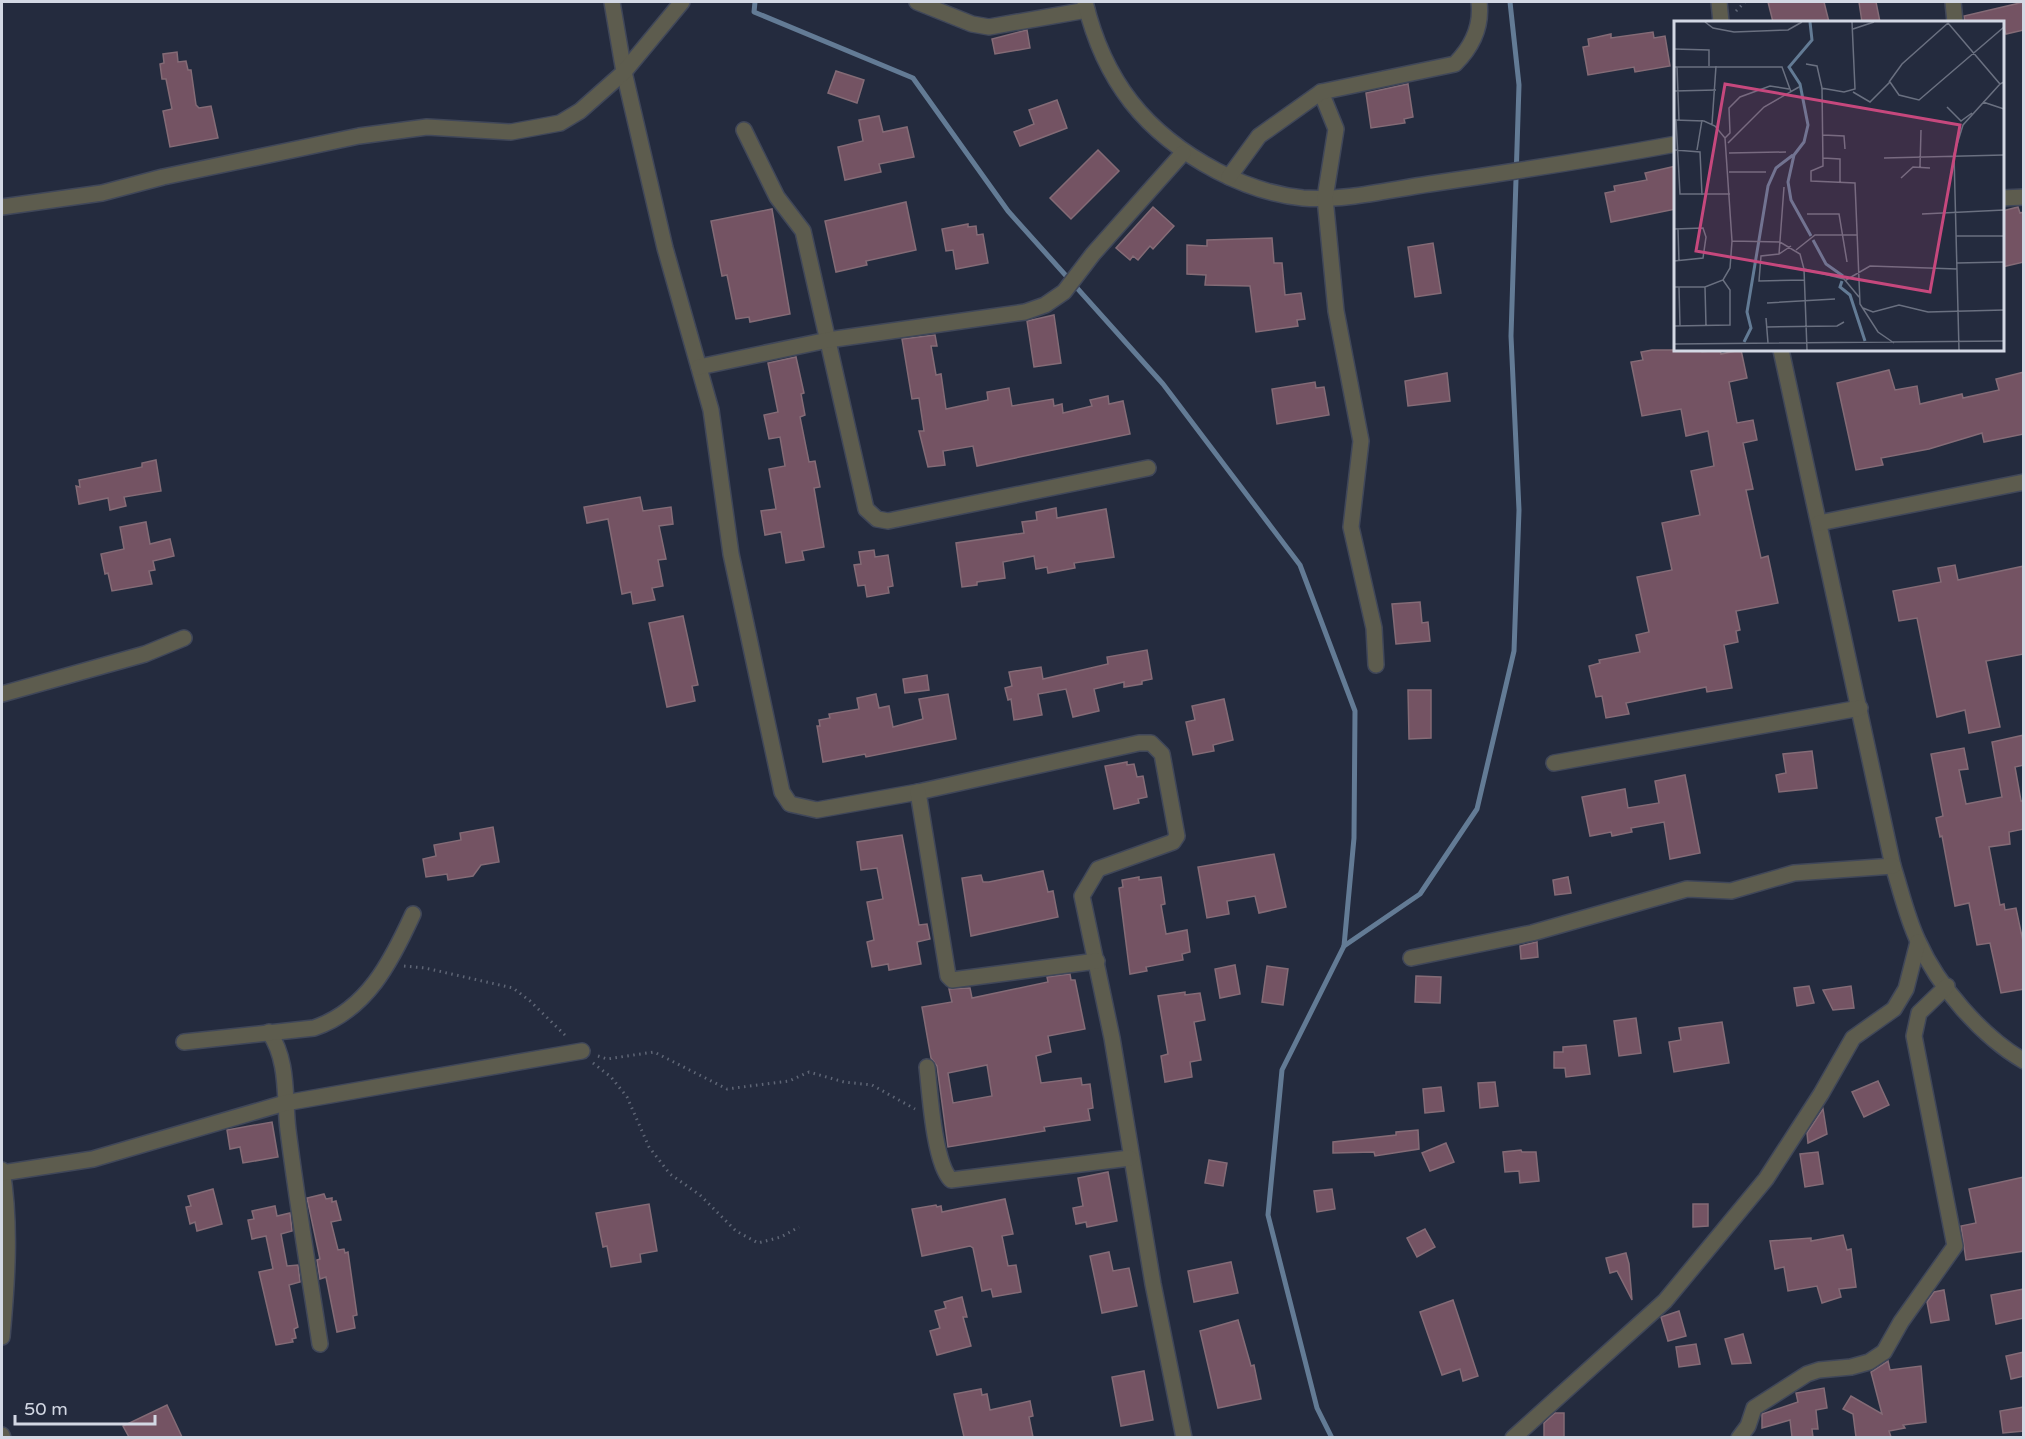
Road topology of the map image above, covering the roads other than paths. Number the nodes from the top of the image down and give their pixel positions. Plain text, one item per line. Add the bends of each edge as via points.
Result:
1 (612, 2) edge
2 (682, 2) edge
3 (917, 2) edge
4 (1479, 2) edge
5 (1719, 2) edge
6 (1953, 2) edge
7 (1086, 6) edge
8 (667, 8) edge
9 (1721, 21) edge
10 (1955, 21) edge
11 (624, 72) junction
12 (1321, 92) junction
13 (744, 130) dead end
14 (1674, 144) edge
15 (1183, 153) junction
16 (1229, 177) junction
17 (2024, 197) edge
18 (1325, 198) junction
19 (2004, 198) edge
20 (2, 207) edge
21 (828, 339) junction
22 (1781, 351) edge
23 (699, 367) junction
24 (1148, 468) dead end
25 (2024, 482) edge
26 (1819, 523) junction
27 (184, 639) dead end
28 (1376, 665) dead end
29 (2, 694) edge
30 (1860, 708) junction
31 (1554, 763) dead end
32 (918, 792) junction
33 (1893, 866) junction
34 (413, 914) dead end
35 (1918, 942) junction
36 (1411, 958) dead end
37 (1097, 961) junction
38 (1947, 986) junction
39 (269, 1032) junction
40 (184, 1042) dead end
41 (582, 1051) road end
42 (2024, 1061) edge
43 (927, 1067) dead end
44 (285, 1103) junction
45 (1130, 1158) junction
46 (2, 1172) edge
47 (2, 1337) edge
48 (320, 1344) dead end
49 (1184, 1437) edge
50 (1513, 1437) edge
51 (1739, 1437) edge

1 - 11 street
2 - 8 street
3 - 7 street via 989,27
4 - 12 street via 1471,48 1455,64
5 - 9 street
6 - 10 street
7 - 15 street via 1100,49 1125,96
8 - 11 street
11 - 20 street via 580,111 542,129 511,132 427,127 359,136 102,193
11 - 23 street via 665,248
12 - 16 street via 1259,136
12 - 18 street via 1336,129
13 - 21 street via 777,197 803,231
14 - 18 street via 1489,176
15 - 16 street
15 - 21 street via 1064,292 1045,305 1025,312
16 - 18 street via 1275,193
17 - 19 street
18 - 28 street via 1336,311 1361,441 1351,527 1374,628
21 - 23 street
21 - 24 street via 866,509 877,519 888,521
22 - 26 street
23 - 32 street via 711,410 731,554 782,792 790,804 817,810
25 - 26 street
26 - 30 street
27 - 29 street
30 - 31 street
30 - 33 street
32 - 37 street via 948,976 952,980
32 - 37 street via 1139,743 1151,744 1162,754 1177,836 1173,842 1098,869 1082,896
33 - 35 street
33 - 36 street via 1794,873 1731,891 1687,889 1532,933
34 - 39 street via 387,968 348,1011 314,1028
35 - 38 street
35 - 50 street via 1906,989 1894,1009 1853,1038 1766,1179 1665,1301
37 - 45 street
38 - 42 street via 1977,1024 2002,1048
38 - 51 street via 1919,1013 1914,1036 1955,1246 1884,1352 1869,1362 1807,1374 1754,1408
39 - 40 street
39 - 44 street via 279,1049
41 - 44 street
43 - 45 street via 934,1129 948,1178 955,1181
44 - 46 street via 93,1159
44 - 48 street
45 - 49 street
46 - 47 street via 6,1193

